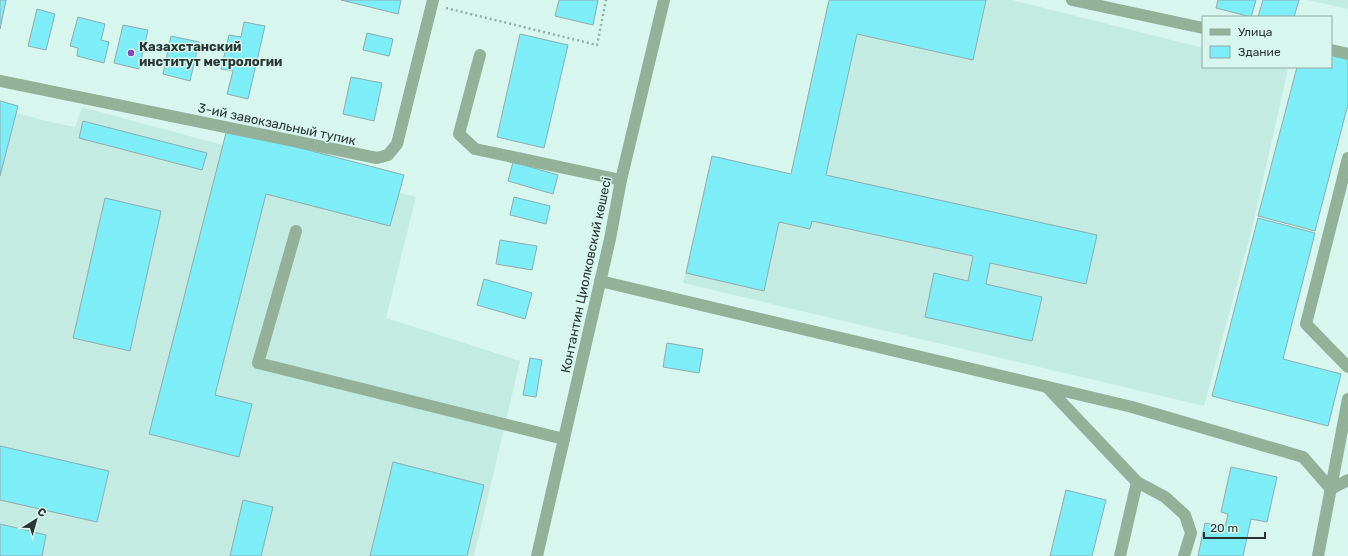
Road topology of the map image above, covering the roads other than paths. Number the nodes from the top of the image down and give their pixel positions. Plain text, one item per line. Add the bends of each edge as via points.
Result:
1 (664, 0) edge
2 (1072, 0) edge
3 (433, 2) edge
4 (1202, 28) edge
5 (1332, 50) edge
6 (1348, 54) edge
7 (480, 55) dead end
8 (0, 81) edge
9 (1348, 158) edge
10 (621, 180) junction
11 (296, 231) dead end
12 (600, 281) junction
13 (1348, 367) edge
14 (1047, 387) junction
15 (1348, 399) edge
16 (564, 439) junction
17 (1348, 480) edge
18 (1137, 482) junction
19 (1331, 489) junction
20 (537, 556) edge
21 (1120, 556) edge
22 (1184, 556) edge
23 (1318, 556) edge

1 - 10 street, Контантин Циолковский көшесі
2 - 4 street
3 - 8 street, 3-ий завокзальный тупик via 397,144 388,155 376,158
5 - 6 street
7 - 10 street via 458,134 475,149
9 - 13 street via 1306,324
10 - 12 street, Контантин Циолковский көшесі
11 - 16 street via 258,363
12 - 14 street
12 - 16 street, Контантин Циолковский көшесі
14 - 18 street
14 - 19 street via 1132,407 1303,457
15 - 19 street
16 - 20 street, Контантин Циолковский көшесі
17 - 19 street
18 - 21 street
18 - 22 street via 1165,497 1184,515 1191,533
19 - 23 street

